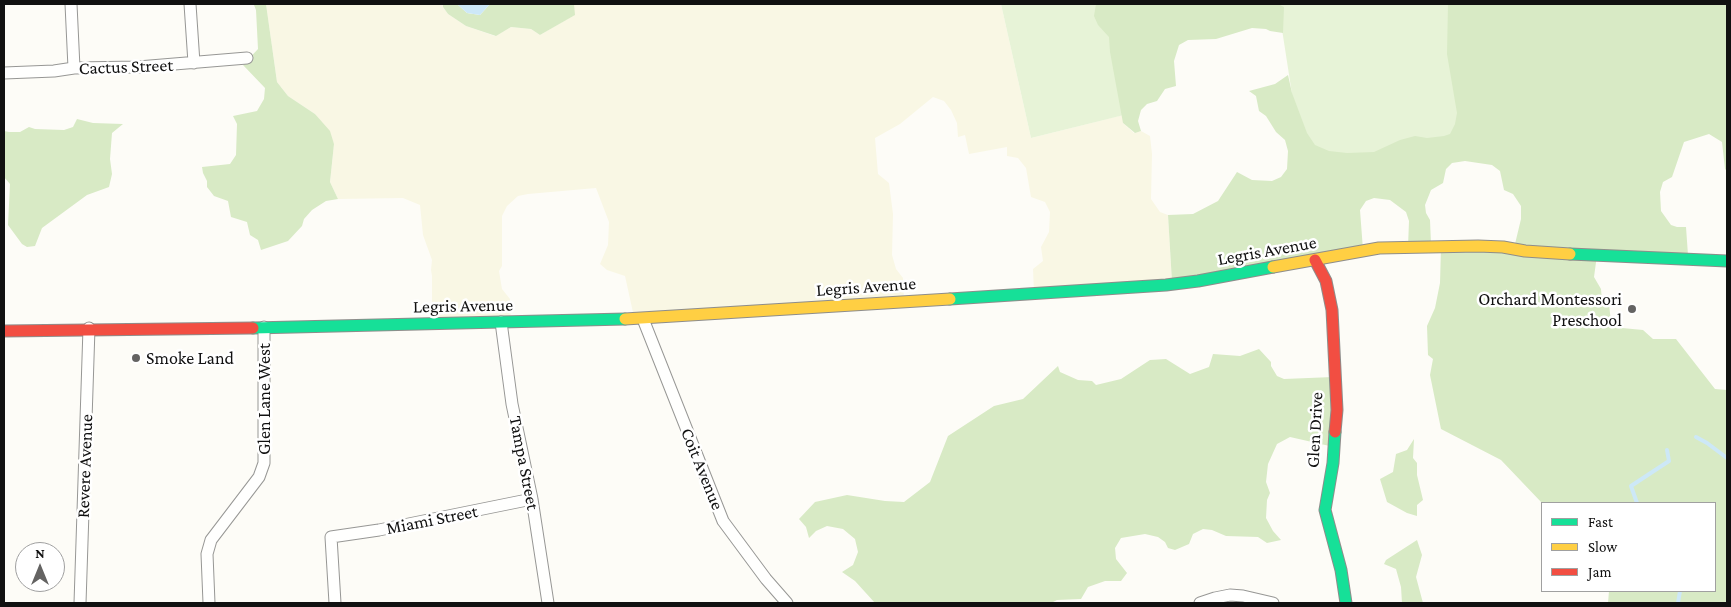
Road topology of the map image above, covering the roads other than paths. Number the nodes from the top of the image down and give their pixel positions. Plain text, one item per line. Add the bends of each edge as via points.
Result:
1 (71, 4) edge
2 (190, 4) edge
3 (247, 58) dead end
4 (194, 64) junction
5 (74, 68) junction
6 (4, 73) edge
7 (1315, 260) junction
8 (1727, 261) edge
9 (643, 319) junction
10 (501, 322) junction
11 (264, 327) junction
12 (89, 328) junction
13 (4, 331) edge
14 (532, 499) junction
15 (80, 603) edge
16 (210, 603) edge
17 (335, 603) edge
18 (548, 603) edge
19 (787, 603) edge
20 (1200, 603) edge
21 (1274, 603) edge
22 (1346, 603) edge

1 - 5 street
2 - 4 street
3 - 4 street, Cactus Street
4 - 5 street, Cactus Street
5 - 6 street, Cactus Street
7 - 8 main road, Legris Avenue via 1379,248 1478,246 1606,257
7 - 9 main road, Legris Avenue via 1166,285
7 - 22 main road, Glen Drive via 1326,281 1332,310 1337,410 1325,510
9 - 10 main road, Legris Avenue
9 - 19 street, Coit Avenue via 723,521
10 - 11 main road, Legris Avenue
10 - 14 street, Tampa Street via 512,404
11 - 12 main road, Legris Avenue
11 - 16 street, Glen Lane West via 264,463 259,477 211,540 207,554
12 - 13 main road, Legris Avenue
12 - 15 street, Revere Avenue
14 - 17 street, Miami Street via 331,537
14 - 18 street, Tampa Street
20 - 21 street via 1230,595

